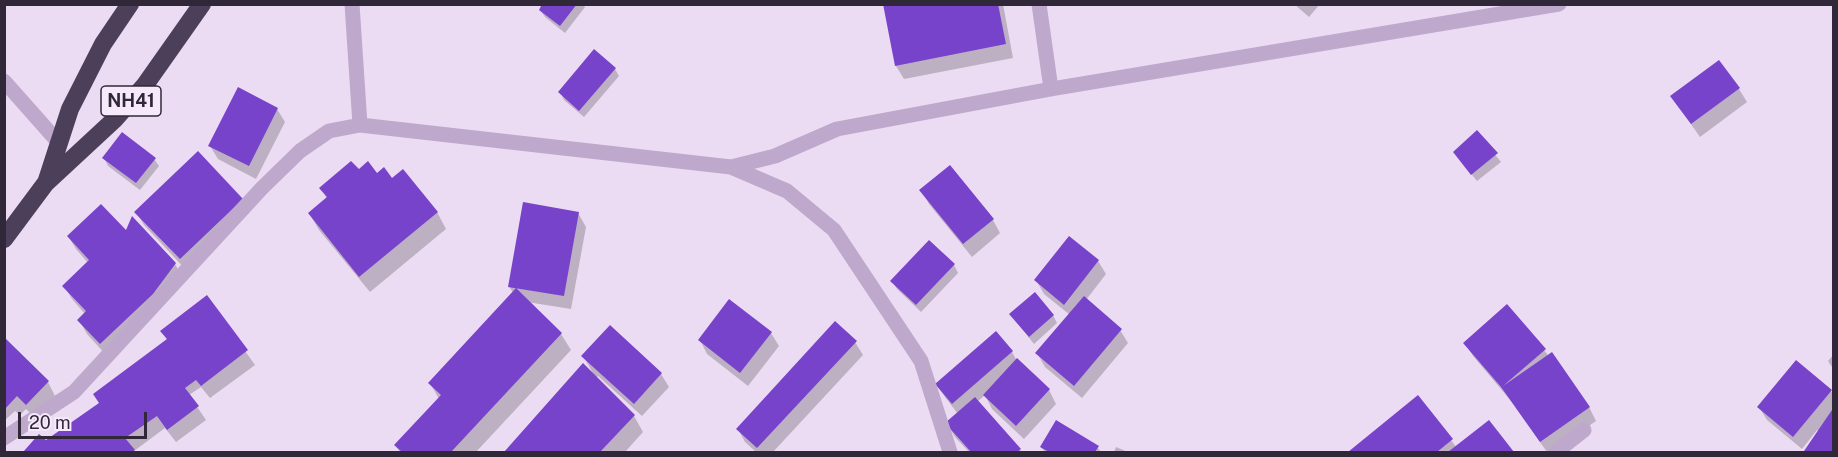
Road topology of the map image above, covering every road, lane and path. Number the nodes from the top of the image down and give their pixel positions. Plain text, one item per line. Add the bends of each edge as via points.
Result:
1 (130, 4) edge
2 (202, 4) edge
3 (352, 4) edge
4 (1039, 4) edge
5 (1559, 4) edge
6 (4, 81) edge
7 (1051, 89) junction
8 (360, 124) junction
9 (59, 143) junction
10 (731, 166) junction
11 (45, 184) junction
12 (4, 239) edge
13 (1584, 430) dead end
14 (4, 438) edge
15 (950, 453) edge
16 (1556, 453) edge

1 - 9 highway, NH41 via 103,44 70,109
2 - 11 highway, NH41 via 145,85 114,120
3 - 8 street
4 - 7 street
5 - 7 street
6 - 9 street
7 - 10 street via 837,129 775,156
8 - 10 street
8 - 14 street via 329,131 300,150 74,392
9 - 11 highway, NH41
10 - 15 street via 787,191 834,230 921,362
11 - 12 highway, NH41
13 - 16 street

